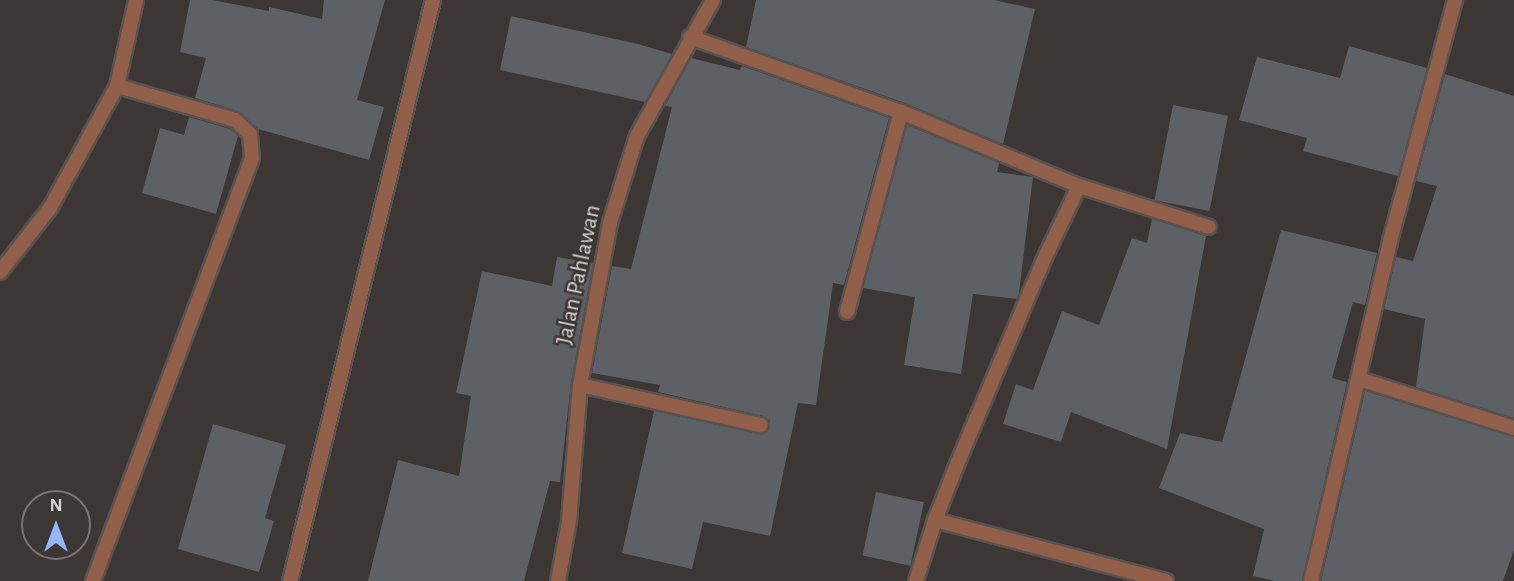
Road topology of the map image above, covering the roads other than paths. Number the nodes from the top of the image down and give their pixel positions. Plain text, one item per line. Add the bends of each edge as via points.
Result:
1 (136, 0) edge
2 (433, 0) edge
3 (713, 0) edge
4 (1455, 0) edge
5 (690, 37) junction
6 (117, 86) junction
7 (901, 112) junction
8 (1079, 186) junction
9 (1209, 227) dead end
10 (0, 272) edge
11 (847, 312) dead end
12 (1359, 379) junction
13 (580, 385) junction
14 (761, 425) dead end
15 (1514, 428) edge
16 (935, 520) junction
17 (93, 581) edge
18 (290, 581) edge
19 (558, 581) edge
20 (916, 581) edge
21 (1166, 581) edge
22 (1311, 581) edge

1 - 6 street
2 - 18 street
3 - 5 street, Jalan Pahlawan
4 - 12 street via 1390,241
5 - 7 street
5 - 13 street, Jalan Pahlawan via 637,136 610,223
6 - 10 street via 50,208
6 - 17 street via 234,120 250,134 252,158
7 - 8 street
7 - 11 street
8 - 9 street
8 - 16 street
12 - 15 street
12 - 22 street
13 - 14 street
13 - 19 street, Jalan Pahlawan via 569,521
16 - 20 street
16 - 21 street

